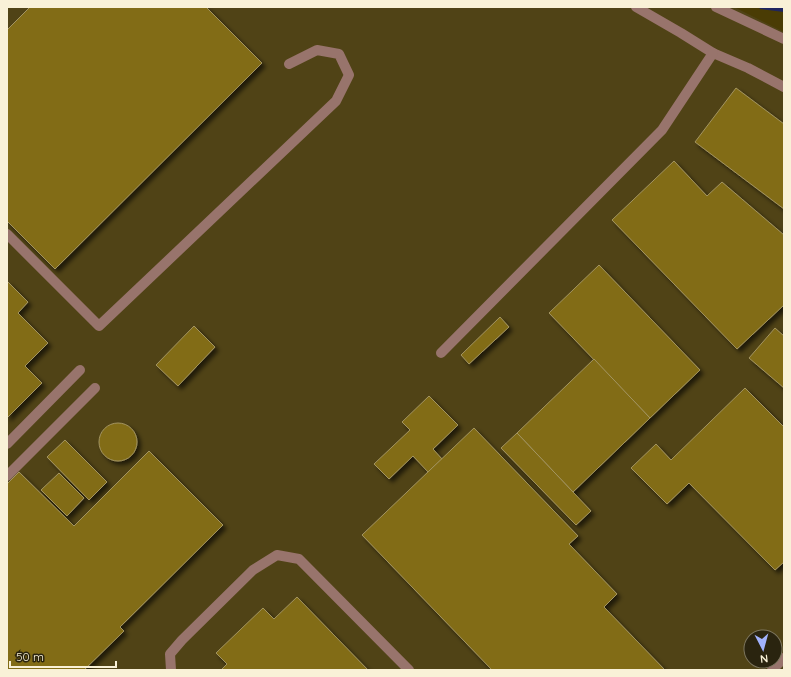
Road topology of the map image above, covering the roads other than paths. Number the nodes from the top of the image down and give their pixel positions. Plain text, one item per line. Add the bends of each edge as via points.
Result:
1 (636, 7) edge
2 (716, 7) edge
3 (784, 39) edge
4 (713, 53) junction
5 (289, 64) dead end
6 (784, 87) edge
7 (7, 234) edge
8 (441, 353) dead end
9 (80, 370) dead end
10 (95, 388) dead end
11 (7, 444) edge
12 (7, 476) edge
13 (784, 658) edge
14 (171, 670) edge
15 (409, 670) edge
16 (772, 670) edge

1 - 4 street
2 - 3 street
4 - 6 street
4 - 8 street via 662,130
5 - 7 street via 317,50 339,54 349,75 336,101 99,326
9 - 11 street
10 - 12 street
13 - 16 street
14 - 15 street via 170,654 182,640 253,570 277,555 299,559

